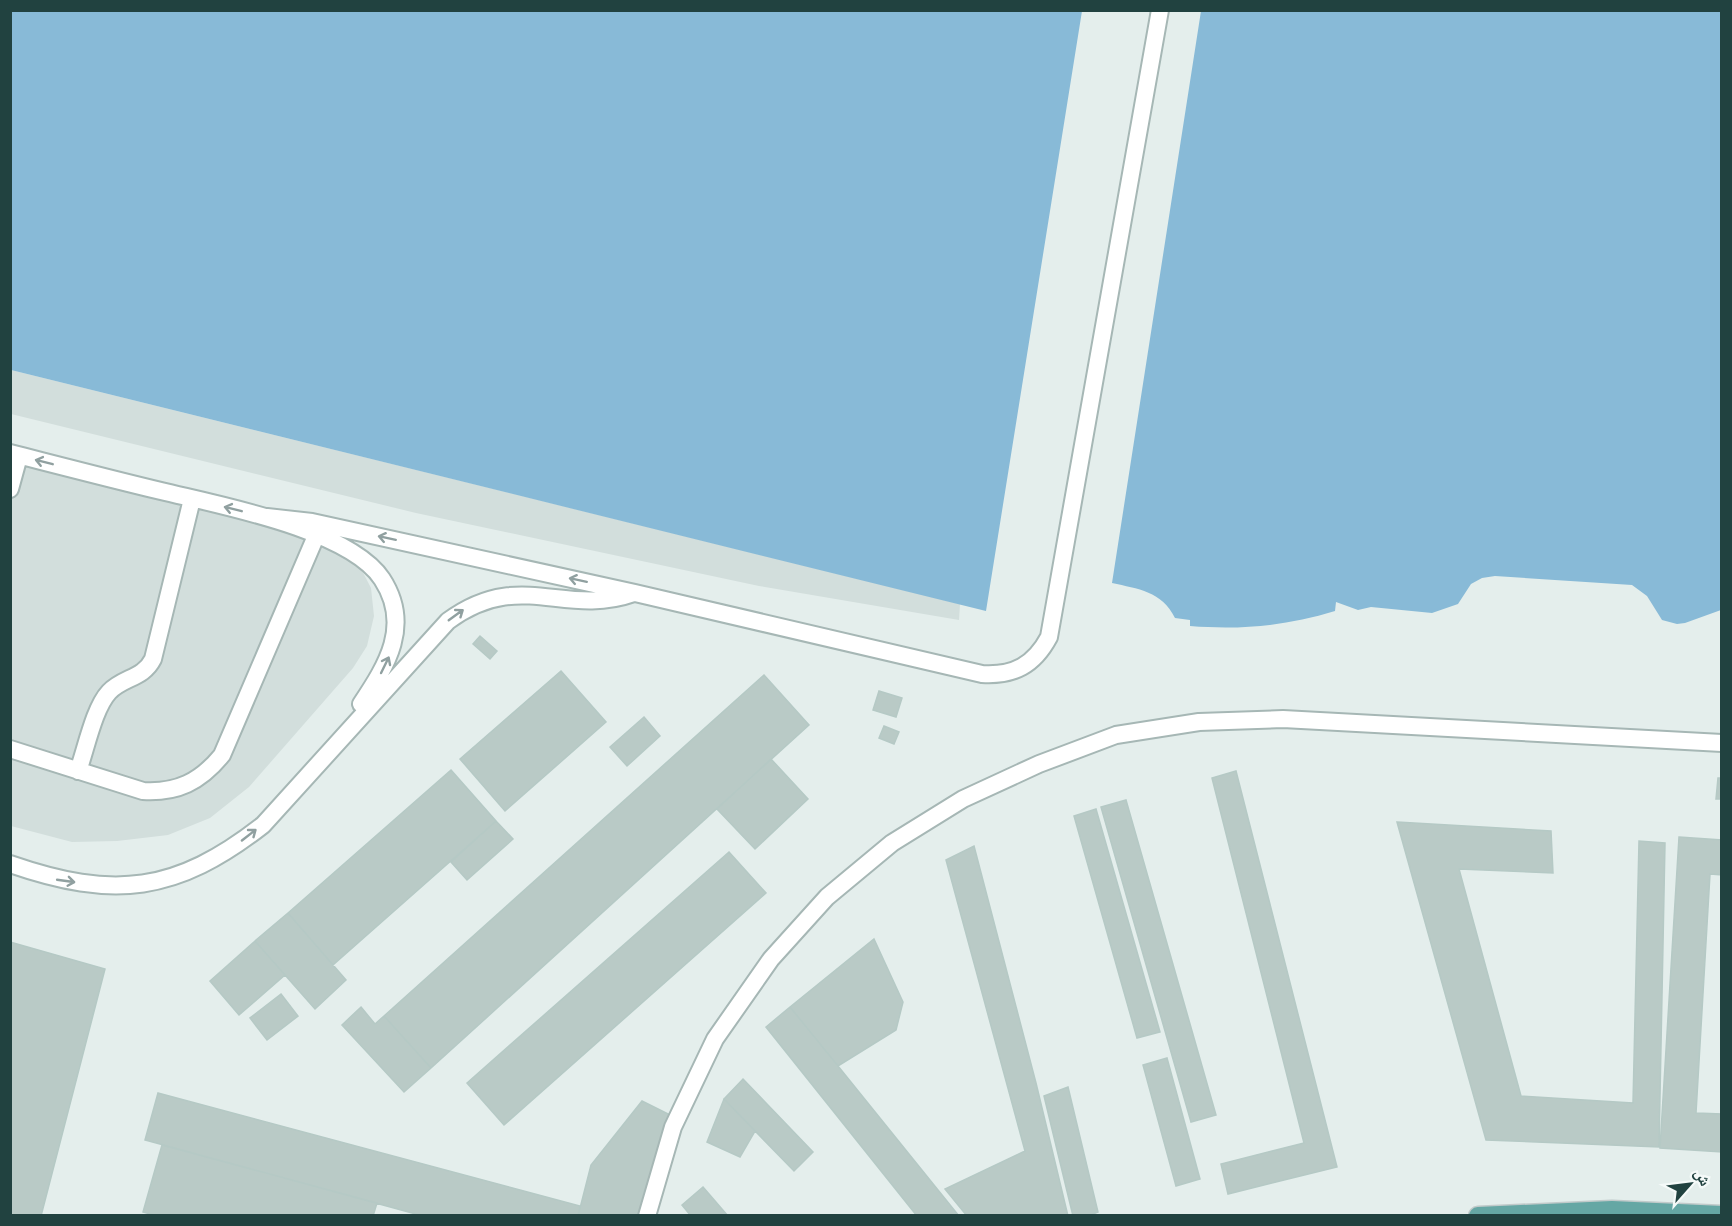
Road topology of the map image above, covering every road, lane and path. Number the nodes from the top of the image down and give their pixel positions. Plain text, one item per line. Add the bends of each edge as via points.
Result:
1 (1160, 10) edge
2 (15, 455) edge
3 (10, 489) edge
4 (192, 499) junction
5 (267, 517) junction
6 (316, 536) junction
7 (635, 593) junction
8 (1722, 742) edge
9 (10, 749) edge
10 (330, 749) junction
11 (78, 771) junction
12 (10, 864) edge
13 (647, 1215) edge
14 (1478, 1215) edge
15 (1722, 1215) edge

1 - 7 lane via 1052,620 1041,651 1015,672 982,675
2 - 3 lane
4 -> 2 lane
5 -> 4 lane
4 - 11 lane via 153,659 141,674 106,694
5 - 6 lane
7 -> 5 lane via 312,522
10 -> 6 lane via 381,674 392,651 396,627 392,601 365,560
6 - 11 lane via 230,738 210,769 179,789 161,792 142,791
10 -> 7 lane via 448,621 467,607 513,594 600,601
8 - 13 lane via 1283,719 1199,722 1116,735 1039,764 963,799 892,843 827,897 771,959 715,1039 673,1127
9 - 11 lane
12 -> 10 lane via 55,879 99,886 144,884 187,872 228,852 263,825
14 - 15 main road via 1612,1210

